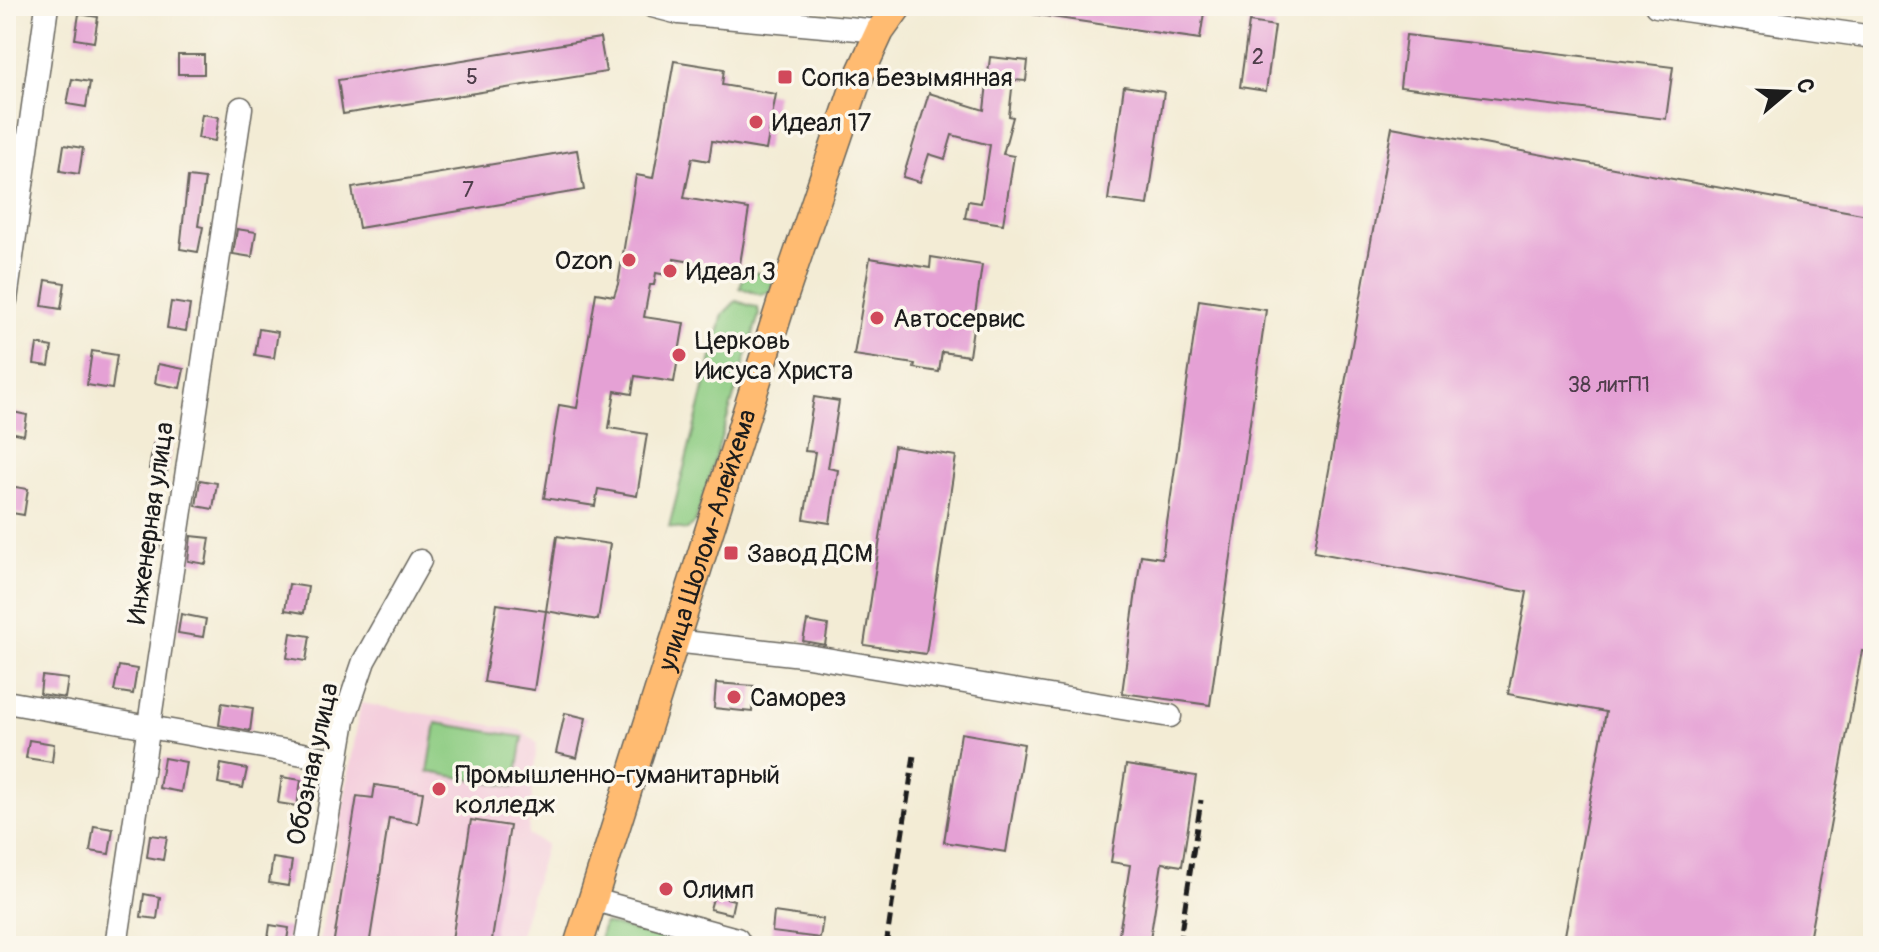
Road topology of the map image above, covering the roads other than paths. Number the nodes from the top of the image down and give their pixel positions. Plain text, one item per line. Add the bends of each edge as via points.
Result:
1 (47, 6) edge
2 (652, 6) edge
3 (898, 6) edge
4 (1656, 6) edge
5 (880, 31) junction
6 (1873, 37) edge
7 (241, 108) dead end
8 (6, 300) edge
9 (420, 561) dead end
10 (674, 641) junction
11 (6, 702) edge
12 (1170, 716) dead end
13 (148, 726) junction
14 (337, 760) junction
15 (591, 899) junction
16 (116, 946) edge
17 (306, 946) edge
18 (578, 946) edge
19 (741, 946) edge

1 - 8 street
2 - 5 street via 679,13
3 - 5 main road, улица Шолом-Алейхема
4 - 6 street
5 - 10 main road, улица Шолом-Алейхема via 856,83 781,304
7 - 13 street, Инженерная улица
9 - 14 street, Обозная улица via 364,661
10 - 12 street via 802,655
10 - 15 main road, улица Шолом-Алейхема
11 - 13 street
13 - 14 street
13 - 16 street, Инженерная улица
14 - 17 street, Обозная улица
15 - 18 main road, улица Шолом-Алейхема
15 - 19 street via 737,939

